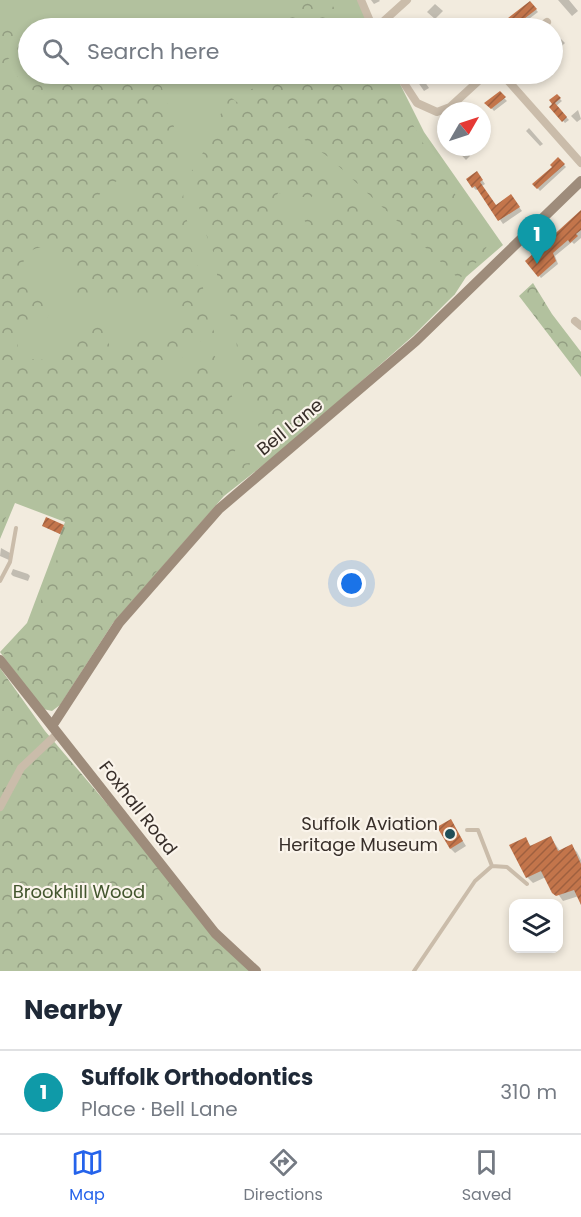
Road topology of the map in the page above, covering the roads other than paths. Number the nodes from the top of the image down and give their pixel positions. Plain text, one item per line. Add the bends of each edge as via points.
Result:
1 (361, 0) edge
2 (407, 0) edge
3 (369, 18) edge
4 (386, 18) edge
5 (405, 84) edge
6 (475, 84) edge
7 (511, 84) edge
8 (581, 163) edge
9 (581, 181) edge
10 (16, 528) dead end
11 (0, 581) edge
12 (0, 660) edge
13 (55, 730) junction
14 (0, 807) edge
15 (467, 830) dead end
16 (492, 866) junction
17 (528, 884) dead end
18 (256, 971) edge
19 (414, 971) edge

1 - 3 street
2 - 4 street
5 - 6 street via 417,103 437,112 450,107
7 - 8 street
9 - 13 street, Bell Lane via 416,341 219,509 114,631
10 - 11 lane via 10,562
12 - 13 street, Foxhall Road
13 - 14 street via 21,768
13 - 18 street, Foxhall Road via 215,933
15 - 16 lane via 478,830
16 - 17 lane via 507,867
16 - 19 lane via 475,881

